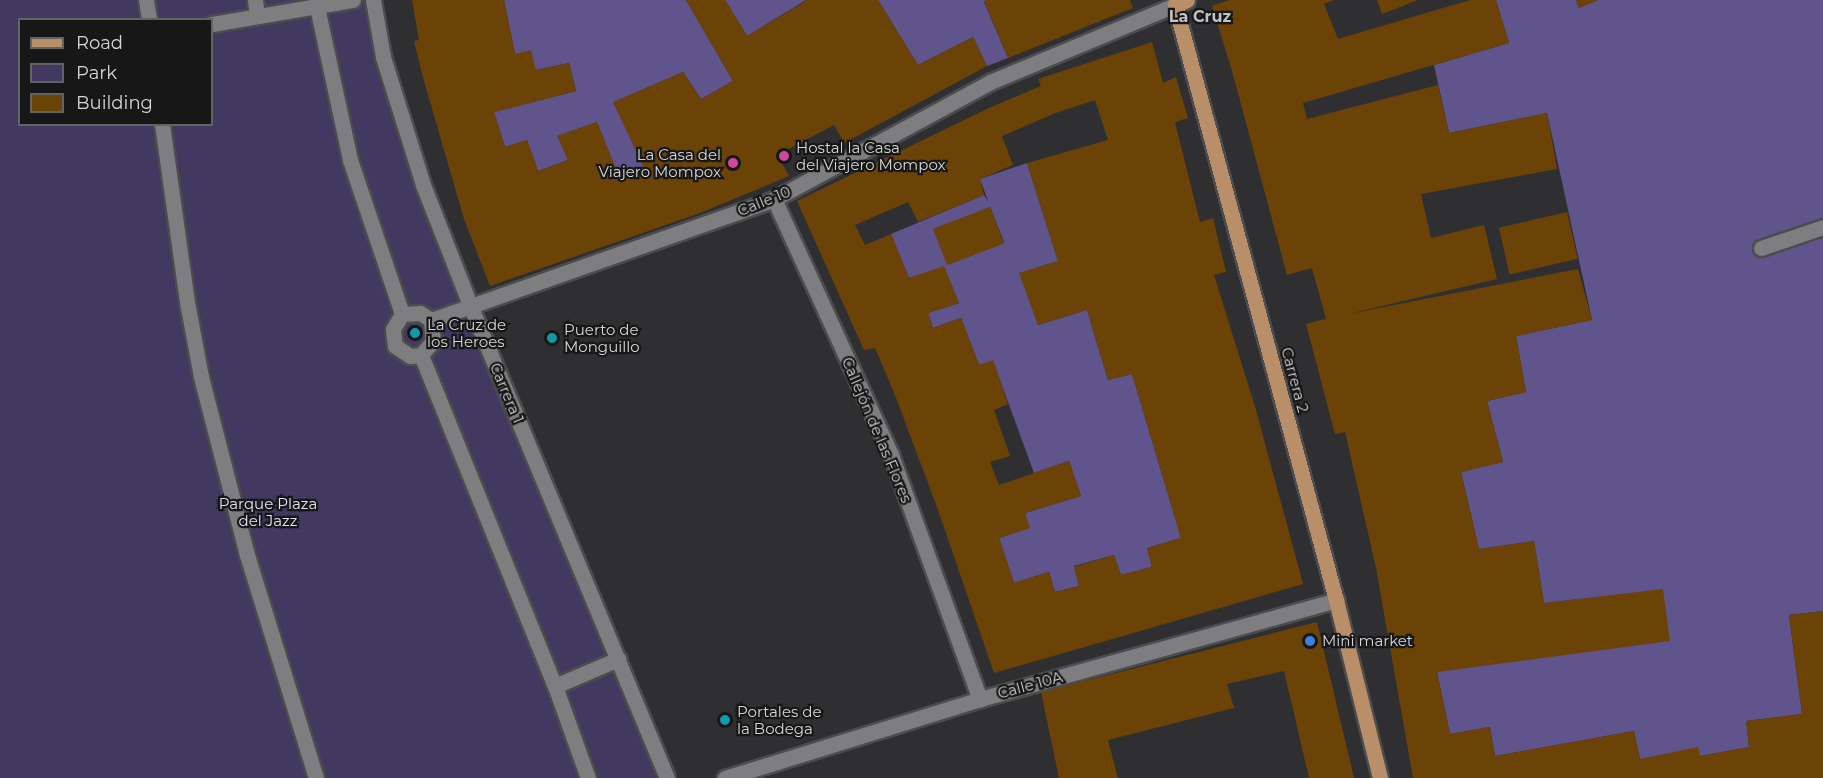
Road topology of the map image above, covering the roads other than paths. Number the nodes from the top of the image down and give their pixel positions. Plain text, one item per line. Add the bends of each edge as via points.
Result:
1 (146, 0) edge
2 (255, 0) edge
3 (353, 0) edge
4 (373, 0) edge
5 (1177, 1) edge
6 (317, 7) junction
7 (257, 16) junction
8 (149, 18) edge
9 (213, 24) edge
10 (162, 126) edge
11 (774, 200) junction
12 (1823, 228) edge
13 (1761, 248) dead end
14 (470, 305) junction
15 (402, 314) junction
16 (431, 320) junction
17 (421, 355) junction
18 (1336, 600) junction
19 (618, 659) junction
20 (555, 686) junction
21 (980, 699) junction
22 (316, 778) edge
23 (588, 778) edge
24 (667, 778) edge
25 (725, 778) edge
26 (1380, 778) edge

1 - 8 street
2 - 7 street
3 - 6 street
4 - 14 street, Carrera 1 via 383,57 402,121
5 - 11 street, Calle 10 via 990,82
5 - 18 main road, Carrera 2
6 - 7 street
6 - 15 street via 350,160
7 - 9 street
10 - 22 street via 201,377 248,555
11 - 14 street, Calle 10
11 - 21 street, Callejón de las Flores via 891,455
12 - 13 street
14 - 16 street, Calle 10
14 - 19 street, Carrera 1
15 - 16 street via 420,313
15 - 17 street via 393,329 395,346 410,356
16 - 17 street via 434,341
17 - 20 street
18 - 21 street, Calle 10A
18 - 26 main road, Carrera 2
19 - 20 street
19 - 24 street, Carrera 1
20 - 23 street
21 - 25 street, Calle 10A

